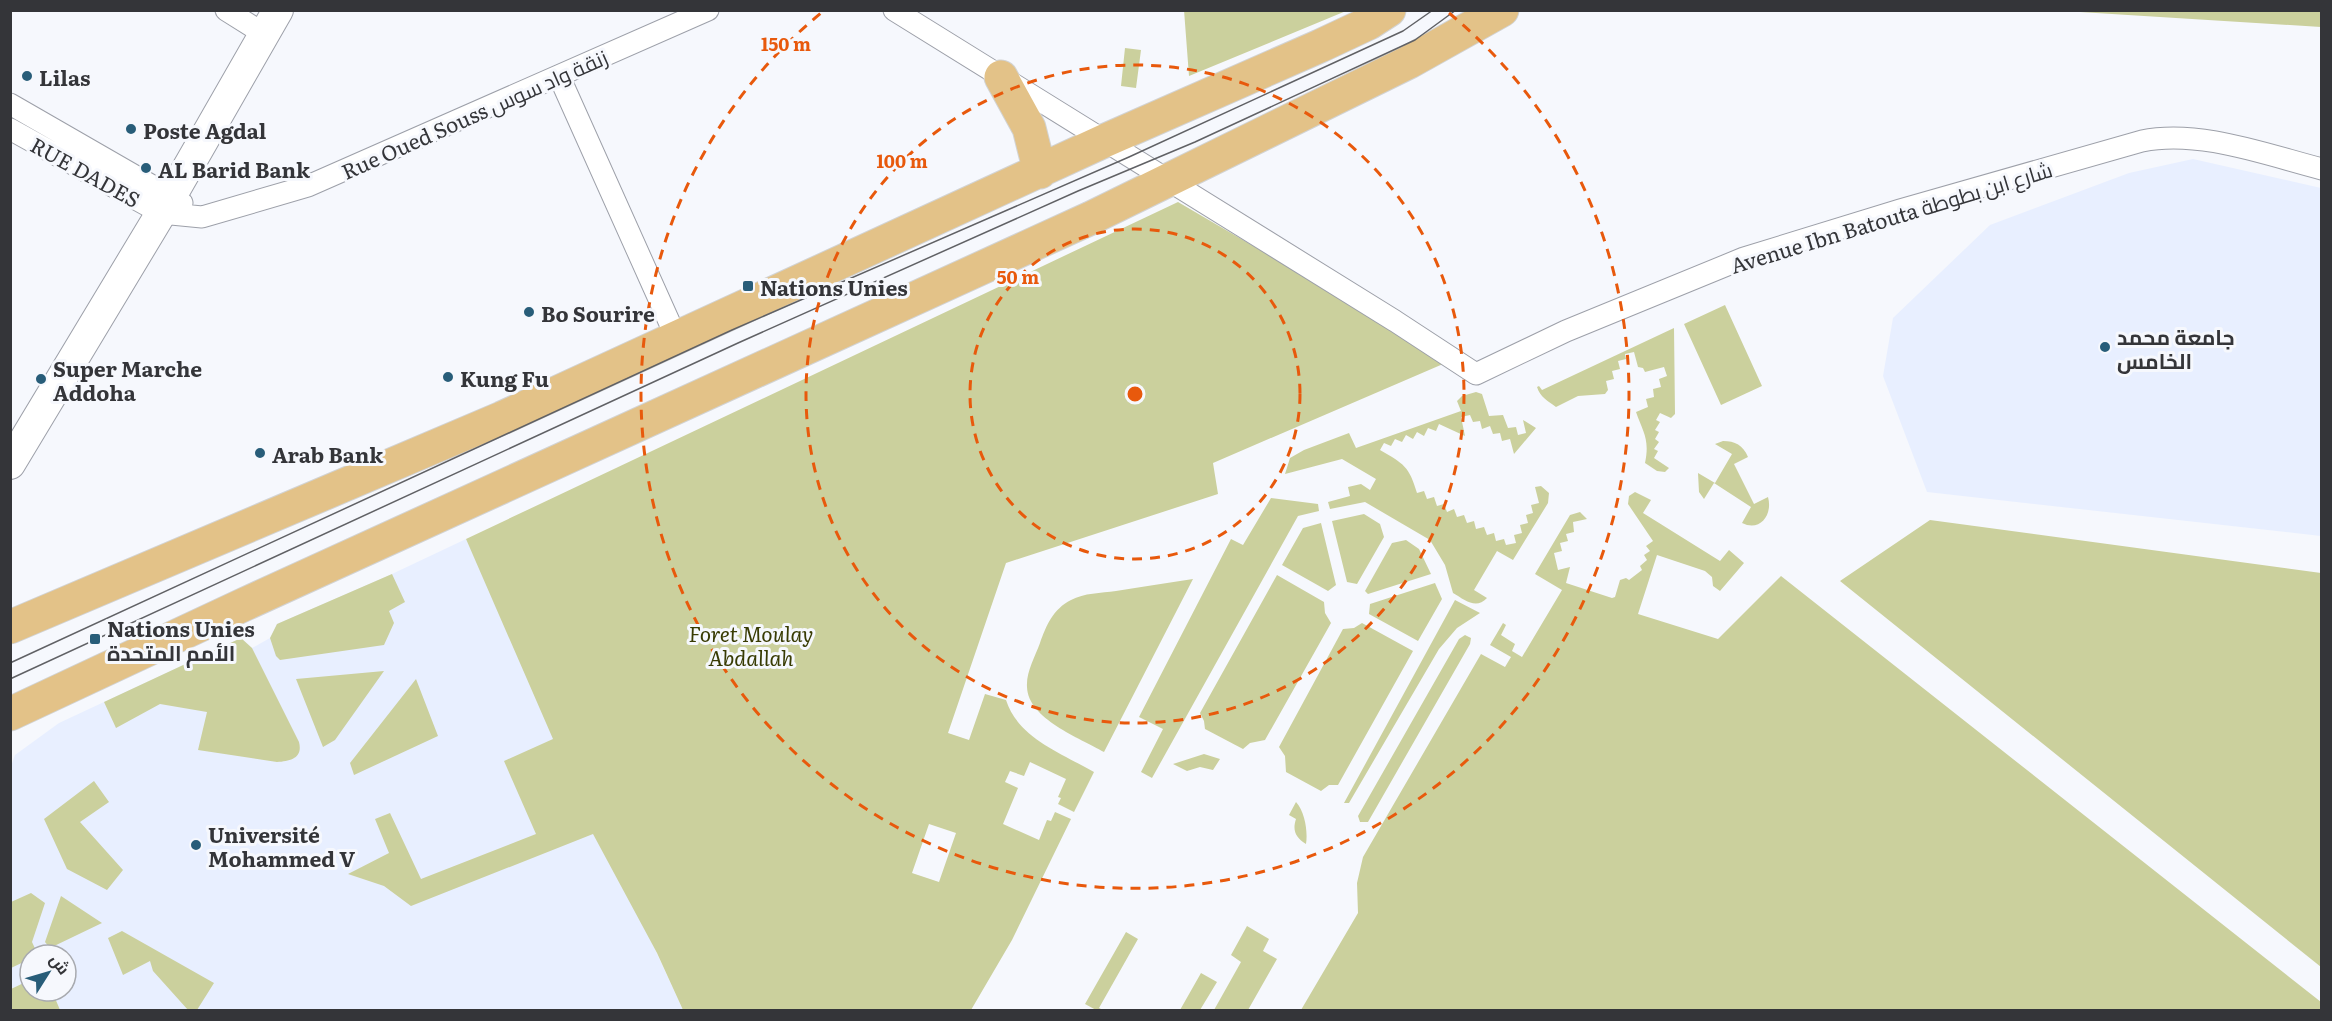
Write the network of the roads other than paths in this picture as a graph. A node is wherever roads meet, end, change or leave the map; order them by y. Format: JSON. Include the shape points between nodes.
{"nodes":[{"id":1,"x":226,"y":10,"type":"edge"},
{"id":2,"x":708,"y":10,"type":"edge"},
{"id":3,"x":894,"y":10,"type":"edge"},
{"id":4,"x":1389,"y":10,"type":"edge"},
{"id":5,"x":1502,"y":10,"type":"edge"},
{"id":6,"x":271,"y":22,"type":"edge"},
{"id":7,"x":559,"y":76,"type":"junction"},
{"id":8,"x":1001,"y":77,"type":"junction"},
{"id":9,"x":10,"y":104,"type":"edge"},
{"id":10,"x":10,"y":129,"type":"edge"},
{"id":11,"x":1104,"y":141,"type":"junction"},
{"id":12,"x":2322,"y":169,"type":"edge"},
{"id":13,"x":1040,"y":172,"type":"junction"},
{"id":14,"x":1167,"y":180,"type":"junction"},
{"id":15,"x":166,"y":204,"type":"junction"},
{"id":16,"x":676,"y":337,"type":"junction"},
{"id":17,"x":10,"y":464,"type":"edge"},
{"id":18,"x":10,"y":627,"type":"edge"},
{"id":19,"x":10,"y":714,"type":"edge"}],
"edges":[{"from":1,"to":6,"type":"street"},
{"from":2,"to":7,"type":"street","name":"Rue Oued Souss زنقة واد سوس"},
{"from":3,"to":8,"type":"street"},
{"from":4,"to":11,"type":"main road","via":[[1328,42]]},
{"from":5,"to":14,"type":"main road","via":[[1409,62]]},
{"from":6,"to":15,"type":"street"},
{"from":7,"to":15,"type":"street","name":"Rue Oued Souss زنقة واد سوس","via":[[308,186],[202,218]]},
{"from":7,"to":16,"type":"street"},
{"from":8,"to":11,"type":"street"},
{"from":8,"to":13,"type":"main road","via":[[1029,128]]},
{"from":9,"to":15,"type":"street","name":"RUE DADES"},
{"from":10,"to":15,"type":"street","name":"RUE DADES"},
{"from":11,"to":13,"type":"main road"},
{"from":11,"to":14,"type":"street"},
{"from":12,"to":14,"type":"street","name":"Avenue Ibn Batouta شارع ابن بطوطة","via":[[2206,141],[2172,136],[2142,141],[1744,258],[1476,374]]},
{"from":13,"to":16,"type":"main road"},
{"from":14,"to":19,"type":"main road"},
{"from":15,"to":17,"type":"street"},
{"from":16,"to":18,"type":"main road","via":[[502,418]]}]}
